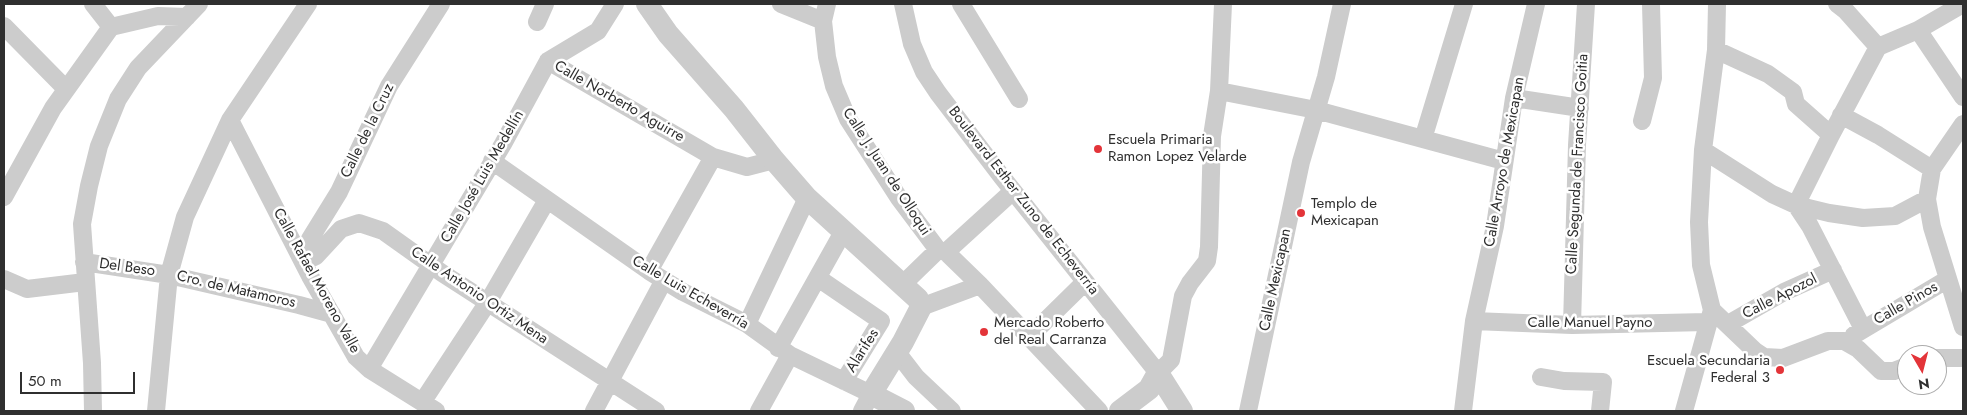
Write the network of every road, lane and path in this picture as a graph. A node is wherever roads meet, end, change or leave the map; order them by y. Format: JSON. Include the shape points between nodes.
{"nodes":[{"id":1,"x":93,"y":4,"type":"edge"},
{"id":2,"x":199,"y":4,"type":"edge"},
{"id":3,"x":308,"y":4,"type":"edge"},
{"id":4,"x":441,"y":4,"type":"edge"},
{"id":5,"x":545,"y":4,"type":"edge"},
{"id":6,"x":615,"y":4,"type":"edge"},
{"id":7,"x":647,"y":4,"type":"edge"},
{"id":8,"x":781,"y":4,"type":"edge"},
{"id":9,"x":903,"y":4,"type":"edge"},
{"id":10,"x":961,"y":4,"type":"edge"},
{"id":11,"x":1223,"y":4,"type":"edge"},
{"id":12,"x":1342,"y":4,"type":"edge"},
{"id":13,"x":1464,"y":4,"type":"edge"},
{"id":14,"x":1536,"y":4,"type":"edge"},
{"id":15,"x":1586,"y":4,"type":"edge"},
{"id":16,"x":1651,"y":4,"type":"edge"},
{"id":17,"x":1717,"y":4,"type":"edge"},
{"id":18,"x":1837,"y":4,"type":"edge"},
{"id":19,"x":1954,"y":6,"type":"edge"},
{"id":20,"x":825,"y":12,"type":"edge"},
{"id":21,"x":187,"y":17,"type":"junction"},
{"id":22,"x":537,"y":22,"type":"dead end"},
{"id":23,"x":4,"y":26,"type":"edge"},
{"id":24,"x":111,"y":27,"type":"junction"},
{"id":25,"x":1918,"y":30,"type":"junction"},
{"id":26,"x":1878,"y":47,"type":"junction"},
{"id":27,"x":1716,"y":50,"type":"junction"},
{"id":28,"x":548,"y":61,"type":"junction"},
{"id":29,"x":66,"y":89,"type":"junction"},
{"id":30,"x":1219,"y":91,"type":"junction"},
{"id":31,"x":1963,"y":97,"type":"edge"},
{"id":32,"x":1514,"y":98,"type":"junction"},
{"id":33,"x":1019,"y":99,"type":"dead end"},
{"id":34,"x":1580,"y":108,"type":"junction"},
{"id":35,"x":1316,"y":110,"type":"junction"},
{"id":36,"x":1841,"y":115,"type":"junction"},
{"id":37,"x":230,"y":120,"type":"junction"},
{"id":38,"x":1642,"y":121,"type":"dead end"},
{"id":39,"x":1963,"y":124,"type":"edge"},
{"id":40,"x":1831,"y":135,"type":"junction"},
{"id":41,"x":1423,"y":139,"type":"junction"},
{"id":42,"x":1703,"y":150,"type":"junction"},
{"id":43,"x":713,"y":157,"type":"junction"},
{"id":44,"x":774,"y":160,"type":"junction"},
{"id":45,"x":492,"y":161,"type":"junction"},
{"id":46,"x":1504,"y":161,"type":"junction"},
{"id":47,"x":1932,"y":169,"type":"junction"},
{"id":48,"x":8,"y":176,"type":"edge"},
{"id":49,"x":1013,"y":191,"type":"junction"},
{"id":50,"x":4,"y":197,"type":"edge"},
{"id":51,"x":807,"y":198,"type":"junction"},
{"id":52,"x":1927,"y":199,"type":"junction"},
{"id":53,"x":546,"y":200,"type":"junction"},
{"id":54,"x":1796,"y":205,"type":"junction"},
{"id":55,"x":843,"y":232,"type":"junction"},
{"id":56,"x":942,"y":251,"type":"junction"},
{"id":57,"x":84,"y":262,"type":"junction"},
{"id":58,"x":303,"y":262,"type":"junction"},
{"id":59,"x":431,"y":264,"type":"junction"},
{"id":60,"x":1833,"y":270,"type":"junction"},
{"id":61,"x":169,"y":275,"type":"junction"},
{"id":62,"x":657,"y":275,"type":"junction"},
{"id":63,"x":818,"y":278,"type":"junction"},
{"id":64,"x":4,"y":279,"type":"edge"},
{"id":65,"x":1948,"y":279,"type":"junction"},
{"id":66,"x":85,"y":282,"type":"junction"},
{"id":67,"x":1085,"y":282,"type":"junction"},
{"id":68,"x":903,"y":284,"type":"junction"},
{"id":69,"x":980,"y":285,"type":"junction"},
{"id":70,"x":488,"y":302,"type":"junction"},
{"id":71,"x":921,"y":307,"type":"junction"},
{"id":72,"x":332,"y":314,"type":"junction"},
{"id":73,"x":1710,"y":316,"type":"junction"},
{"id":74,"x":1474,"y":321,"type":"junction"},
{"id":75,"x":747,"y":324,"type":"junction"},
{"id":76,"x":1728,"y":324,"type":"junction"},
{"id":77,"x":1572,"y":325,"type":"junction"},
{"id":78,"x":1963,"y":327,"type":"edge"},
{"id":79,"x":1863,"y":328,"type":"junction"},
{"id":80,"x":1028,"y":338,"type":"junction"},
{"id":81,"x":1844,"y":342,"type":"junction"},
{"id":82,"x":784,"y":351,"type":"junction"},
{"id":83,"x":896,"y":352,"type":"junction"},
{"id":84,"x":1962,"y":355,"type":"edge"},
{"id":85,"x":1947,"y":357,"type":"edge"},
{"id":86,"x":369,"y":369,"type":"junction"},
{"id":87,"x":1897,"y":370,"type":"edge"},
{"id":88,"x":1158,"y":373,"type":"junction"},
{"id":89,"x":1541,"y":377,"type":"dead end"},
{"id":90,"x":844,"y":381,"type":"junction"},
{"id":91,"x":610,"y":382,"type":"junction"},
{"id":92,"x":867,"y":403,"type":"edge"},
{"id":93,"x":429,"y":406,"type":"edge"},
{"id":94,"x":93,"y":408,"type":"edge"},
{"id":95,"x":156,"y":411,"type":"edge"},
{"id":96,"x":594,"y":411,"type":"edge"},
{"id":97,"x":656,"y":411,"type":"edge"},
{"id":98,"x":759,"y":411,"type":"edge"},
{"id":99,"x":904,"y":411,"type":"edge"},
{"id":100,"x":952,"y":411,"type":"edge"},
{"id":101,"x":1099,"y":411,"type":"edge"},
{"id":102,"x":1120,"y":411,"type":"edge"},
{"id":103,"x":1182,"y":411,"type":"edge"},
{"id":104,"x":1248,"y":411,"type":"edge"},
{"id":105,"x":1463,"y":411,"type":"edge"},
{"id":106,"x":1600,"y":411,"type":"edge"},
{"id":107,"x":1684,"y":411,"type":"edge"}],
"edges":[{"from":1,"to":24,"type":"street"},
{"from":2,"to":21,"type":"street"},
{"from":3,"to":37,"type":"street"},
{"from":4,"to":58,"type":"street","name":"Calle de la Cruz","via":[[389,86],[339,192],[310,239]]},
{"from":5,"to":22,"type":"street"},
{"from":6,"to":28,"type":"street","name":"Calle Norberto Aguirre","via":[[598,31]]},
{"from":7,"to":44,"type":"street","via":[[668,34]]},
{"from":8,"to":20,"type":"street","name":"Calle J. Juan de Olloqui"},
{"from":9,"to":49,"type":"street","name":"Boulevard Esther Zuno de Echeverría","via":[[912,44],[924,72]]},
{"from":10,"to":33,"type":"street"},
{"from":11,"to":30,"type":"street"},
{"from":12,"to":35,"type":"street","name":"Calle Mexicapan"},
{"from":13,"to":41,"type":"street"},
{"from":14,"to":32,"type":"street","name":"Calle Arroyo de Mexicapan"},
{"from":15,"to":34,"type":"street","name":"Calle Segunda de Francisco Goitia"},
{"from":16,"to":38,"type":"street","via":[[1653,78]]},
{"from":17,"to":27,"type":"street"},
{"from":18,"to":26,"type":"street"},
{"from":19,"to":25,"type":"street"},
{"from":20,"to":56,"type":"street","name":"Calle J. Juan de Olloqui","via":[[824,41],[832,79],[848,120],[899,198]]},
{"from":21,"to":24,"type":"street","via":[[158,16]]},
{"from":21,"to":57,"type":"street","via":[[138,68],[118,99],[99,146],[89,186],[82,224]]},
{"from":23,"to":29,"type":"street"},
{"from":24,"to":29,"type":"street"},
{"from":25,"to":26,"type":"street"},
{"from":25,"to":31,"type":"street"},
{"from":26,"to":36,"type":"street"},
{"from":27,"to":40,"type":"street","via":[[1768,74],[1793,92],[1796,104]]},
{"from":27,"to":42,"type":"street"},
{"from":28,"to":43,"type":"street","name":"Calle Norberto Aguirre"},
{"from":28,"to":45,"type":"street","name":"Calle José Luis Medellín"},
{"from":29,"to":48,"type":"street"},
{"from":30,"to":35,"type":"street"},
{"from":30,"to":88,"type":"street","via":[[1212,136],[1207,261],[1183,296],[1171,360]]},
{"from":32,"to":34,"type":"street"},
{"from":32,"to":46,"type":"street","name":"Calle Arroyo de Mexicapan"},
{"from":34,"to":77,"type":"street","name":"Calle Segunda de Francisco Goitia"},
{"from":35,"to":41,"type":"street"},
{"from":35,"to":104,"type":"street","name":"Calle Mexicapan","via":[[1301,162]]},
{"from":36,"to":40,"type":"street"},
{"from":36,"to":47,"type":"street"},
{"from":37,"to":58,"type":"street","name":"Calle Rafael Moreno Valle"},
{"from":37,"to":61,"type":"street","via":[[185,217]]},
{"from":39,"to":47,"type":"street"},
{"from":40,"to":54,"type":"street"},
{"from":41,"to":46,"type":"street"},
{"from":42,"to":54,"type":"street","via":[[1772,194]]},
{"from":42,"to":73,"type":"street","via":[[1699,222],[1701,264]]},
{"from":43,"to":44,"type":"street","name":"Calle Norberto Aguirre","via":[[747,166]]},
{"from":43,"to":62,"type":"street"},
{"from":44,"to":51,"type":"street"},
{"from":45,"to":53,"type":"street","name":"Calle Luis Echeverría"},
{"from":45,"to":59,"type":"street","name":"Calle José Luis Medellín"},
{"from":46,"to":74,"type":"street","name":"Calle Arroyo de Mexicapan","via":[[1495,226]]},
{"from":47,"to":52,"type":"street"},
{"from":48,"to":50,"type":"street"},
{"from":49,"to":56,"type":"street"},
{"from":49,"to":67,"type":"street","name":"Boulevard Esther Zuno de Echeverría"},
{"from":51,"to":55,"type":"street"},
{"from":51,"to":75,"type":"street"},
{"from":52,"to":54,"type":"street","via":[[1896,216],[1863,218]]},
{"from":52,"to":65,"type":"street"},
{"from":53,"to":62,"type":"street","name":"Calle Luis Echeverría"},
{"from":53,"to":70,"type":"street"},
{"from":54,"to":60,"type":"street"},
{"from":55,"to":63,"type":"street"},
{"from":55,"to":68,"type":"street"},
{"from":56,"to":68,"type":"street"},
{"from":56,"to":69,"type":"street","name":"Calle J. Juan de Olloqui"},
{"from":57,"to":61,"type":"street","name":"Del Beso"},
{"from":57,"to":66,"type":"street"},
{"from":58,"to":59,"type":"street","name":"Calle Antonio Ortiz Mena","via":[[316,256],[341,230],[359,223],[382,231]]},
{"from":58,"to":72,"type":"street","name":"Calle Rafael Moreno Valle"},
{"from":59,"to":70,"type":"street","name":"Calle Antonio Ortiz Mena"},
{"from":59,"to":86,"type":"street","name":"Calle José Luis Medellín"},
{"from":60,"to":76,"type":"street","name":"Calle Apozol","via":[[1784,292]]},
{"from":60,"to":79,"type":"street"},
{"from":61,"to":72,"type":"street","name":"Cro. de Matamoros"},
{"from":61,"to":95,"type":"street"},
{"from":62,"to":75,"type":"street","name":"Calle Luis Echeverría"},
{"from":62,"to":91,"type":"street"},
{"from":63,"to":82,"type":"street"},
{"from":63,"to":90,"type":"street","name":"Alarifes","via":[[881,321]]},
{"from":64,"to":66,"type":"street","via":[[27,289]]},
{"from":65,"to":78,"type":"street"},
{"from":65,"to":79,"type":"street","name":"Calle Pinos"},
{"from":66,"to":94,"type":"street"},
{"from":67,"to":80,"type":"street"},
{"from":67,"to":88,"type":"street","name":"Boulevard Esther Zuno de Echeverría"},
{"from":68,"to":71,"type":"street","via":[[918,298]]},
{"from":69,"to":71,"type":"street"},
{"from":69,"to":80,"type":"street","name":"Calle J. Juan de Olloqui"},
{"from":70,"to":91,"type":"street","name":"Calle Antonio Ortiz Mena"},
{"from":70,"to":93,"type":"street"},
{"from":71,"to":83,"type":"street"},
{"from":72,"to":86,"type":"street","name":"Calle Rafael Moreno Valle","via":[[356,357]]},
{"from":73,"to":76,"type":"street"},
{"from":73,"to":77,"type":"street","name":"Calle Manuel Payno"},
{"from":73,"to":107,"type":"street"},
{"from":74,"to":77,"type":"street","name":"Calle Manuel Payno"},
{"from":74,"to":105,"type":"street","name":"Calle Arroyo de Mexicapan"},
{"from":75,"to":82,"type":"street","name":"Calle Luis Echeverría"},
{"from":76,"to":81,"type":"street","via":[[1755,351],[1768,358],[1783,358],[1828,341]]},
{"from":79,"to":81,"type":"street","name":"Calle Pinos"},
{"from":80,"to":101,"type":"street","name":"Calle J. Juan de Olloqui"},
{"from":81,"to":87,"type":"street","via":[[1858,349],[1882,370]]},
{"from":82,"to":90,"type":"street","name":"Calle Luis Echeverría"},
{"from":82,"to":98,"type":"street"},
{"from":83,"to":92,"type":"street"},
{"from":83,"to":100,"type":"street","via":[[916,377]]},
{"from":84,"to":85,"type":"street"},
{"from":86,"to":93,"type":"street","name":"Calle Rafael Moreno Valle"},
{"from":88,"to":102,"type":"street","via":[[1149,389]]},
{"from":88,"to":103,"type":"street","name":"Boulevard Esther Zuno de Echeverría"},
{"from":89,"to":106,"type":"street","via":[[1603,382]]},
{"from":90,"to":92,"type":"street","name":"Calle Luis Echeverría"},
{"from":91,"to":96,"type":"street"},
{"from":91,"to":97,"type":"street","name":"Calle Antonio Ortiz Mena"},
{"from":92,"to":99,"type":"street"}]}
